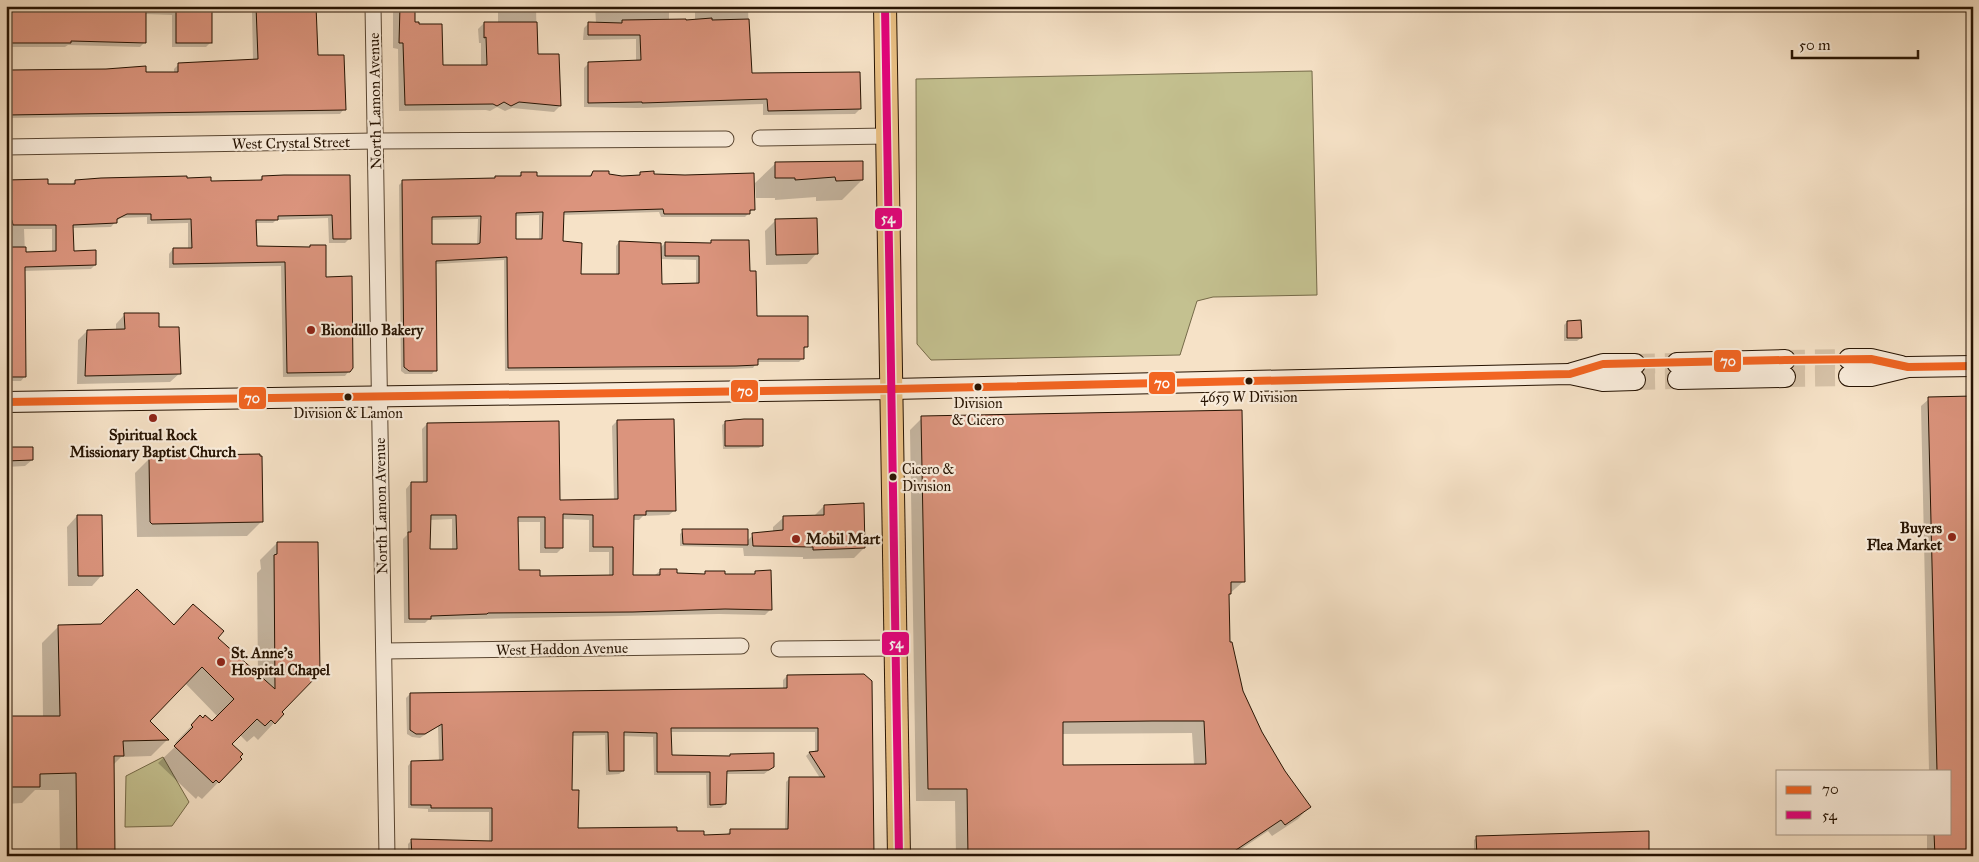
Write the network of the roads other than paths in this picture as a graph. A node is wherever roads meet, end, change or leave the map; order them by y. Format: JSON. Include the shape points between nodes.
{"nodes":[{"id":1,"x":373,"y":6,"type":"edge"},
{"id":2,"x":885,"y":6,"type":"edge"},
{"id":3,"x":888,"y":136,"type":"junction"},
{"id":4,"x":760,"y":138,"type":"dead end"},
{"id":5,"x":726,"y":139,"type":"dead end"},
{"id":6,"x":376,"y":142,"type":"junction"},
{"id":7,"x":6,"y":147,"type":"edge"},
{"id":8,"x":1973,"y":366,"type":"edge"},
{"id":9,"x":1849,"y":368,"type":"tunnel mouth"},
{"id":10,"x":1785,"y":369,"type":"tunnel mouth"},
{"id":11,"x":1678,"y":371,"type":"tunnel mouth"},
{"id":12,"x":1635,"y":372,"type":"tunnel mouth"},
{"id":13,"x":892,"y":389,"type":"junction"},
{"id":14,"x":380,"y":396,"type":"junction"},
{"id":15,"x":6,"y":402,"type":"edge"},
{"id":16,"x":741,"y":646,"type":"dead end"},
{"id":17,"x":896,"y":648,"type":"junction"},
{"id":18,"x":779,"y":649,"type":"dead end"},
{"id":19,"x":384,"y":652,"type":"junction"},
{"id":20,"x":387,"y":856,"type":"edge"},
{"id":21,"x":899,"y":856,"type":"edge"}],
"edges":[{"from":1,"to":6,"type":"street","name":"North Lamon Avenue"},
{"from":2,"to":3,"type":"main road"},
{"from":3,"to":4,"type":"street"},
{"from":3,"to":13,"type":"main road"},
{"from":5,"to":6,"type":"street","name":"West Crystal Street"},
{"from":6,"to":7,"type":"street","name":"West Crystal Street"},
{"from":6,"to":14,"type":"street","name":"North Lamon Avenue"},
{"from":8,"to":9,"type":"main road","via":[[1908,367],[1871,376]]},
{"from":10,"to":11,"type":"main road"},
{"from":12,"to":13,"type":"main road","via":[[1603,381],[1570,374]]},
{"from":13,"to":14,"type":"main road"},
{"from":13,"to":17,"type":"main road"},
{"from":14,"to":15,"type":"main road"},
{"from":14,"to":19,"type":"street","name":"North Lamon Avenue"},
{"from":16,"to":19,"type":"street","name":"West Haddon Avenue"},
{"from":17,"to":18,"type":"street"},
{"from":17,"to":21,"type":"main road"},
{"from":19,"to":20,"type":"street","name":"North Lamon Avenue"}]}
